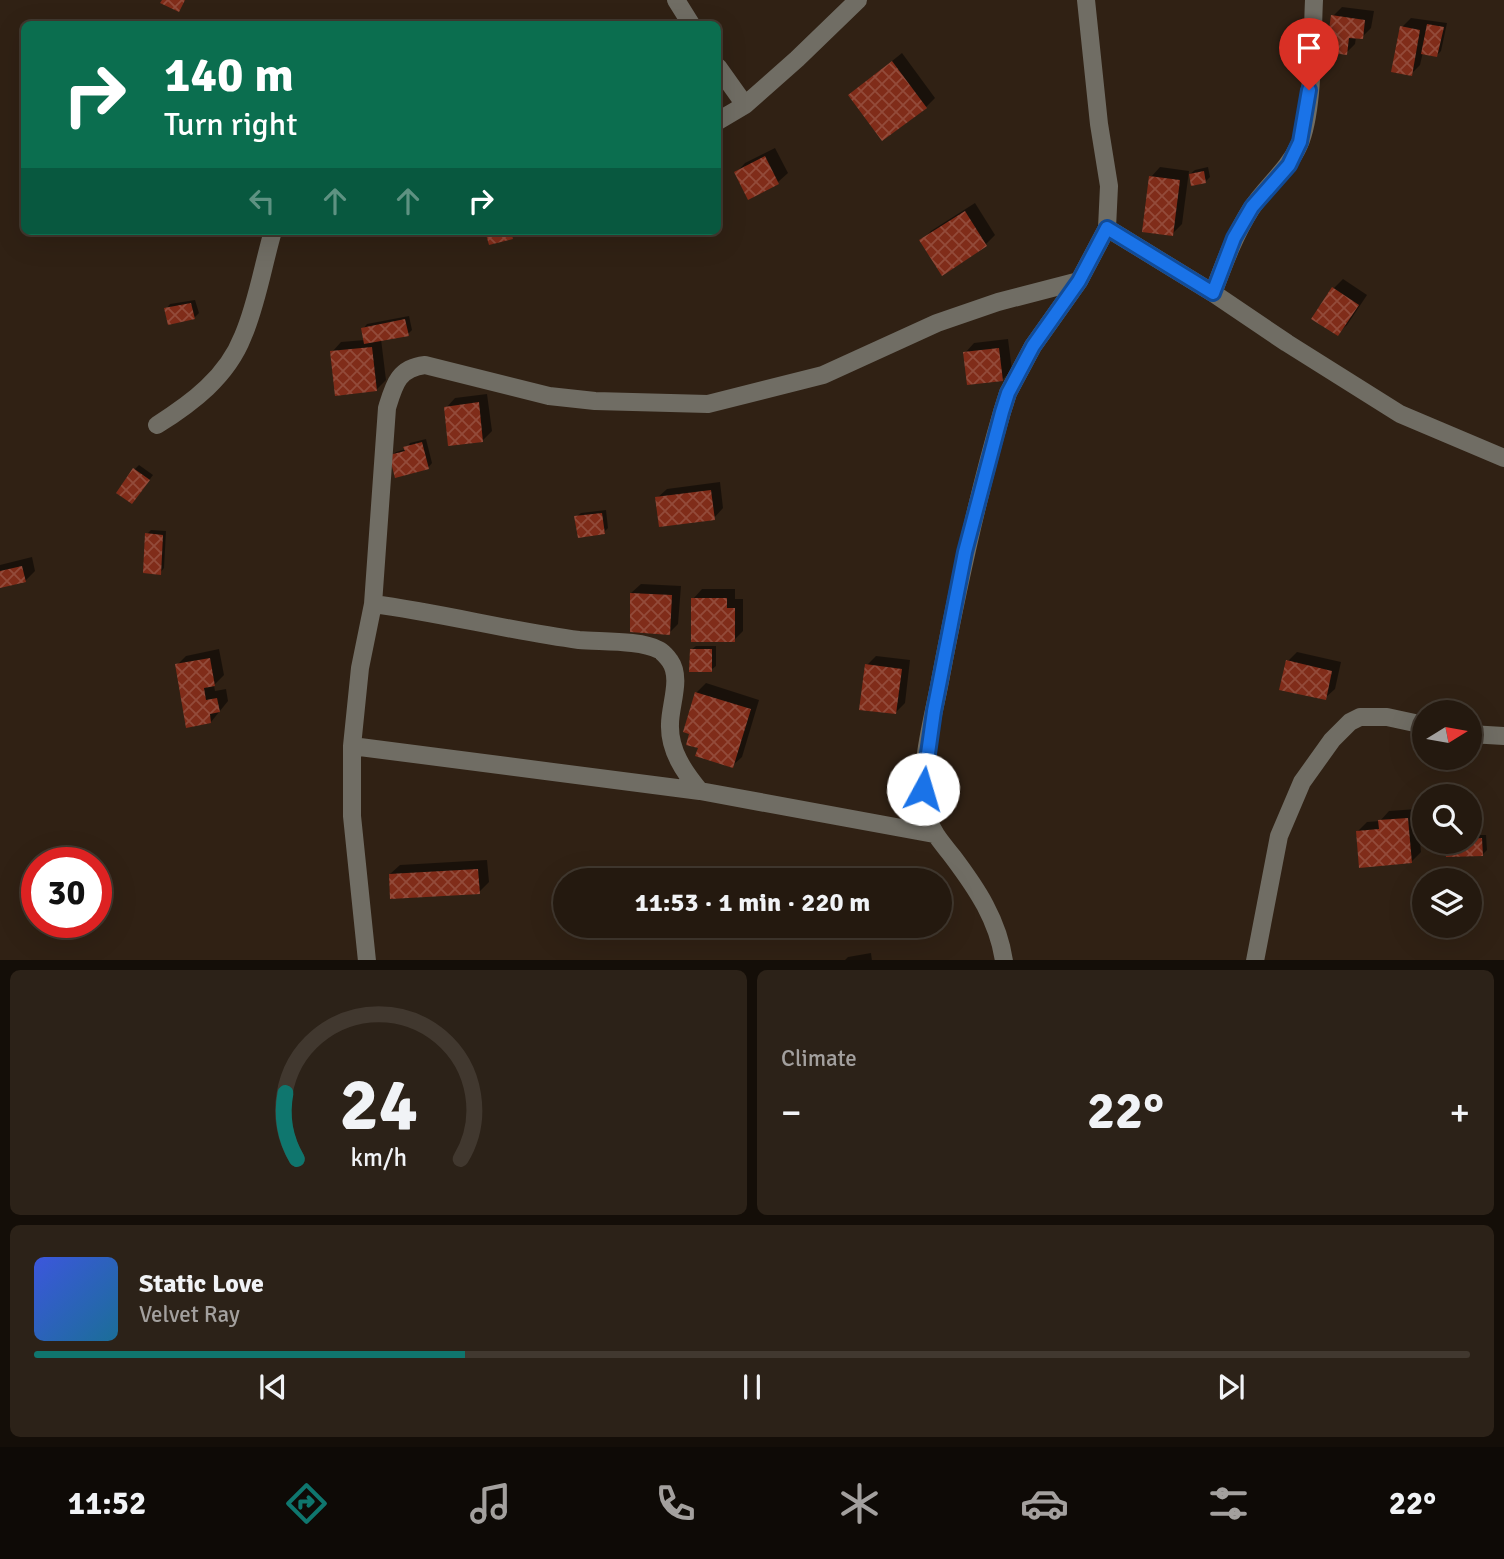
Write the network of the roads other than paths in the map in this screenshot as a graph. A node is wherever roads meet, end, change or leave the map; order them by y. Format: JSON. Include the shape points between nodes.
{"nodes":[{"id":1,"x":676,"y":0,"type":"edge"},
{"id":2,"x":858,"y":0,"type":"edge"},
{"id":3,"x":1086,"y":0,"type":"edge"},
{"id":4,"x":1314,"y":0,"type":"edge"},
{"id":5,"x":689,"y":21,"type":"edge"},
{"id":6,"x":721,"y":71,"type":"edge"},
{"id":7,"x":745,"y":105,"type":"junction"},
{"id":8,"x":721,"y":119,"type":"edge"},
{"id":9,"x":1107,"y":228,"type":"junction"},
{"id":10,"x":272,"y":235,"type":"edge"},
{"id":11,"x":1079,"y":281,"type":"junction"},
{"id":12,"x":1213,"y":293,"type":"junction"},
{"id":13,"x":157,"y":425,"type":"dead end"},
{"id":14,"x":1504,"y":458,"type":"edge"},
{"id":15,"x":373,"y":604,"type":"junction"},
{"id":16,"x":1412,"y":722,"type":"edge"},
{"id":17,"x":1482,"y":735,"type":"edge"},
{"id":18,"x":1504,"y":736,"type":"edge"},
{"id":19,"x":352,"y":746,"type":"junction"},
{"id":20,"x":699,"y":791,"type":"junction"},
{"id":21,"x":934,"y":834,"type":"junction"},
{"id":22,"x":367,"y":960,"type":"edge"},
{"id":23,"x":1004,"y":960,"type":"edge"},
{"id":24,"x":1255,"y":960,"type":"edge"}],
"edges":[{"from":1,"to":5,"type":"street"},
{"from":2,"to":7,"type":"street"},
{"from":3,"to":9,"type":"street","via":[[1109,186]]},
{"from":4,"to":12,"type":"street","via":[[1307,109],[1300,142],[1289,165],[1252,207],[1234,238]]},
{"from":6,"to":7,"type":"street"},
{"from":7,"to":8,"type":"street"},
{"from":9,"to":11,"type":"street"},
{"from":9,"to":12,"type":"street"},
{"from":10,"to":13,"type":"street","via":[[247,327],[229,363],[203,392]]},
{"from":11,"to":15,"type":"street","via":[[937,323],[823,375],[708,404],[550,396],[440,367],[412,366],[394,383],[387,408]]},
{"from":11,"to":21,"type":"street","via":[[1033,346],[1008,393],[994,438],[965,552],[927,752],[923,789]]},
{"from":12,"to":14,"type":"street","via":[[1400,414]]},
{"from":15,"to":19,"type":"street"},
{"from":15,"to":20,"type":"street","via":[[658,649],[671,661],[675,675],[669,726],[675,752]]},
{"from":16,"to":24,"type":"street","via":[[1387,717],[1360,717],[1350,722],[1302,782],[1279,836]]},
{"from":17,"to":18,"type":"street"},
{"from":19,"to":20,"type":"street"},
{"from":19,"to":22,"type":"street","via":[[352,816]]},
{"from":20,"to":21,"type":"street"},
{"from":21,"to":23,"type":"street","via":[[979,893],[994,922]]}]}
